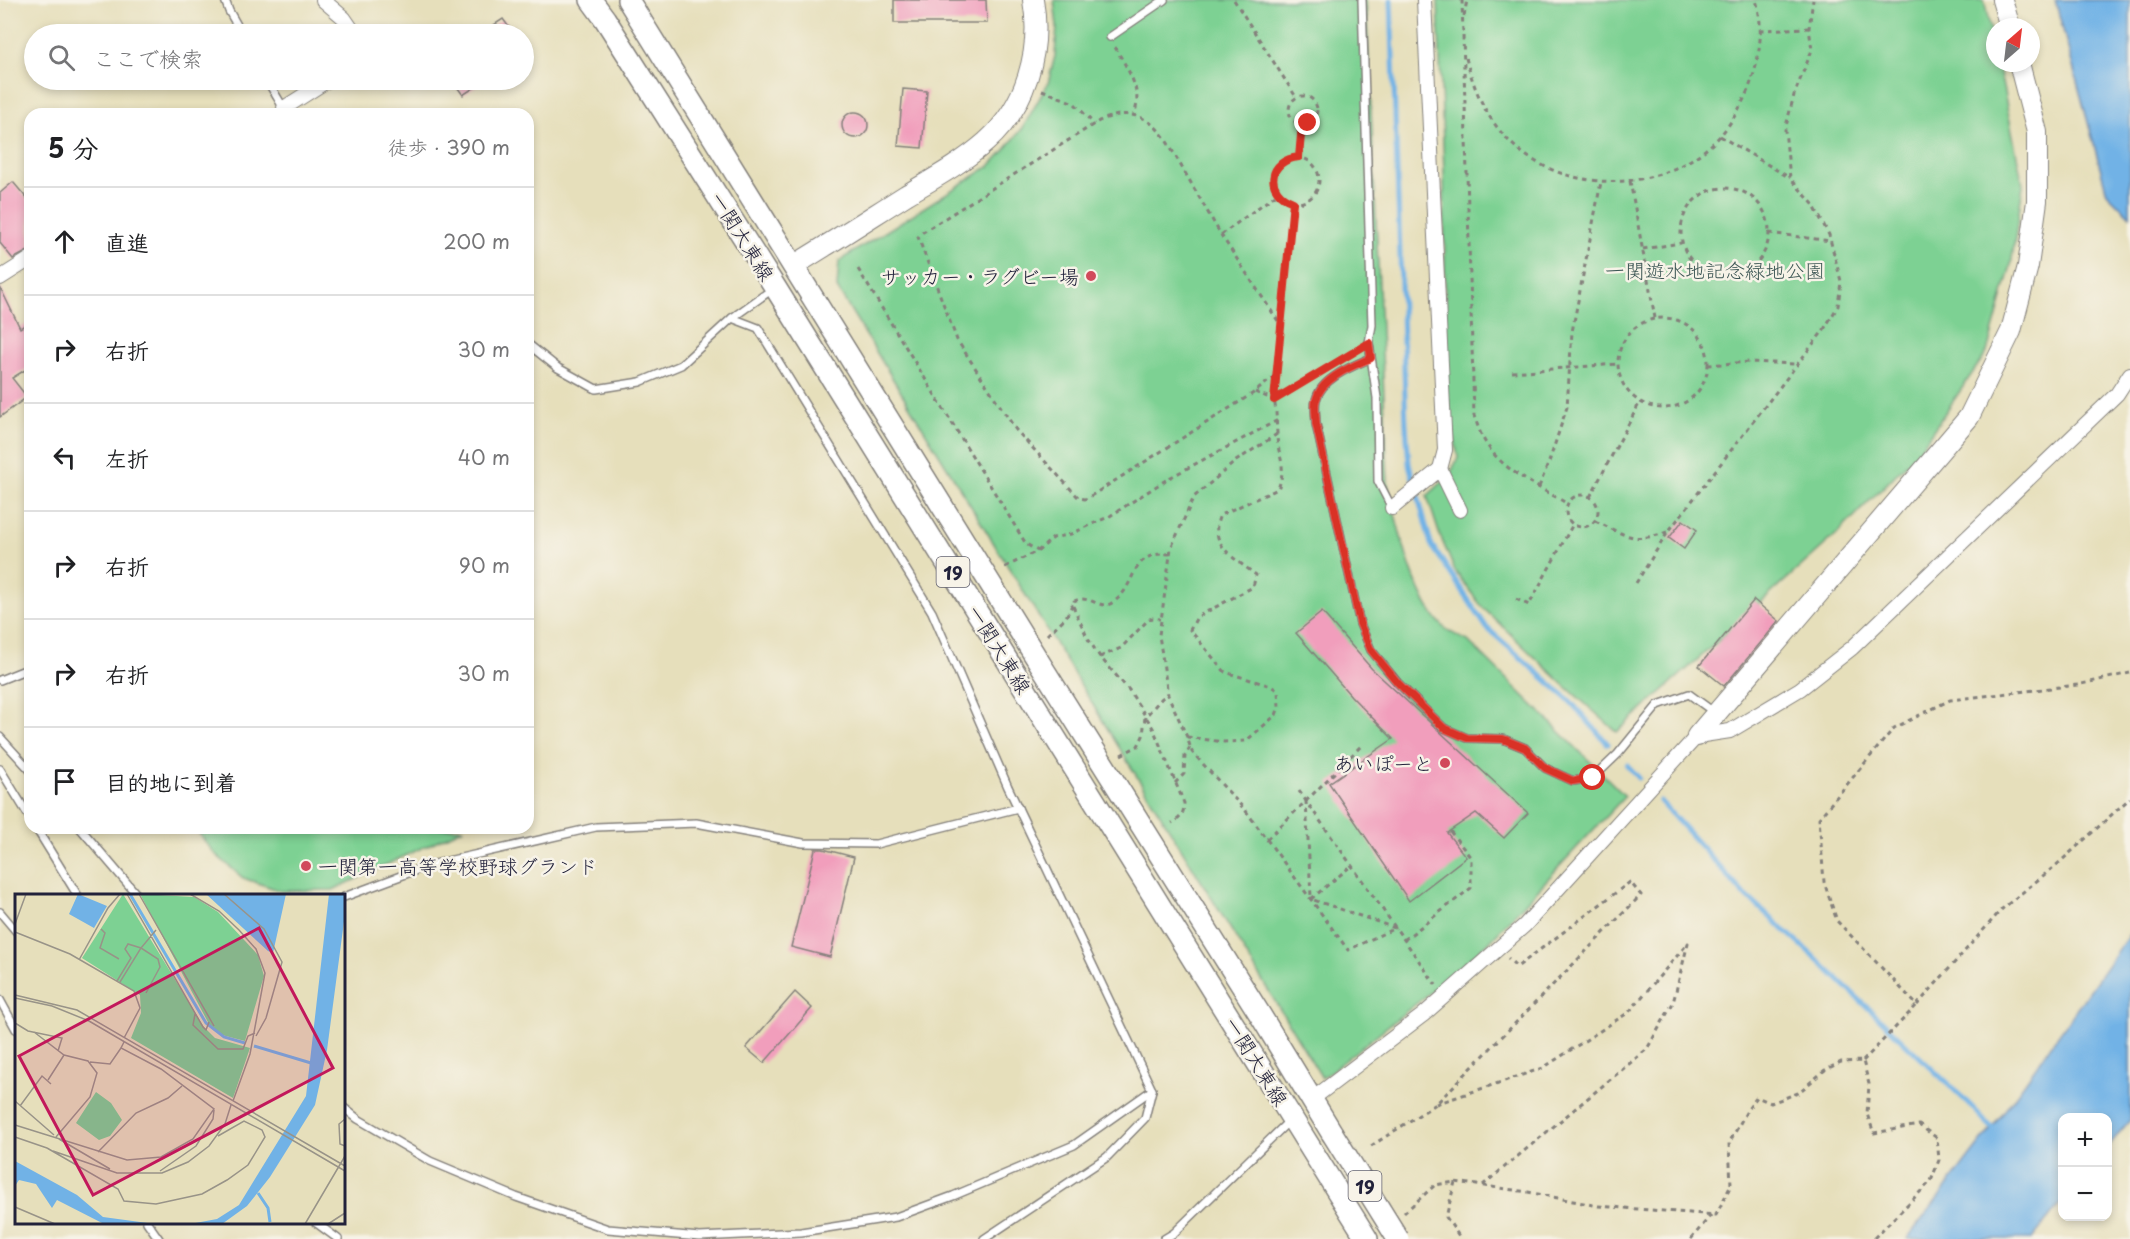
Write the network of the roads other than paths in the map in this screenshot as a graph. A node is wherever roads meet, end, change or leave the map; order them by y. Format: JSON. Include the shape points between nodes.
{"nodes":[{"id":1,"x":225,"y":0,"type":"edge"},
{"id":2,"x":323,"y":0,"type":"edge"},
{"id":3,"x":591,"y":0,"type":"edge"},
{"id":4,"x":628,"y":0,"type":"edge"},
{"id":5,"x":1033,"y":0,"type":"edge"},
{"id":6,"x":1164,"y":0,"type":"edge"},
{"id":7,"x":1362,"y":0,"type":"edge"},
{"id":8,"x":1424,"y":0,"type":"edge"},
{"id":9,"x":2002,"y":0,"type":"edge"},
{"id":10,"x":2007,"y":18,"type":"edge"},
{"id":11,"x":236,"y":24,"type":"edge"},
{"id":12,"x":348,"y":24,"type":"edge"},
{"id":13,"x":1110,"y":37,"type":"road end"},
{"id":14,"x":2021,"y":72,"type":"edge"},
{"id":15,"x":273,"y":90,"type":"edge"},
{"id":16,"x":314,"y":90,"type":"edge"},
{"id":17,"x":283,"y":108,"type":"edge"},
{"id":18,"x":289,"y":108,"type":"edge"},
{"id":19,"x":24,"y":263,"type":"edge"},
{"id":20,"x":793,"y":266,"type":"junction"},
{"id":21,"x":0,"y":278,"type":"edge"},
{"id":22,"x":775,"y":287,"type":"junction"},
{"id":23,"x":732,"y":318,"type":"junction"},
{"id":24,"x":534,"y":349,"type":"edge"},
{"id":25,"x":1371,"y":358,"type":"junction"},
{"id":26,"x":2130,"y":374,"type":"edge"},
{"id":27,"x":1440,"y":469,"type":"junction"},
{"id":28,"x":1392,"y":508,"type":"joint"},
{"id":29,"x":1460,"y":510,"type":"dead end"},
{"id":30,"x":24,"y":670,"type":"edge"},
{"id":31,"x":0,"y":680,"type":"edge"},
{"id":32,"x":1717,"y":714,"type":"junction"},
{"id":33,"x":1697,"y":736,"type":"junction"},
{"id":34,"x":0,"y":737,"type":"edge"},
{"id":35,"x":24,"y":763,"type":"edge"},
{"id":36,"x":0,"y":769,"type":"edge"},
{"id":37,"x":24,"y":808,"type":"edge"},
{"id":38,"x":1018,"y":808,"type":"junction"},
{"id":39,"x":40,"y":834,"type":"edge"},
{"id":40,"x":85,"y":834,"type":"edge"},
{"id":41,"x":77,"y":894,"type":"edge"},
{"id":42,"x":136,"y":894,"type":"edge"},
{"id":43,"x":345,"y":897,"type":"edge"},
{"id":44,"x":0,"y":912,"type":"edge"},
{"id":45,"x":15,"y":930,"type":"edge"},
{"id":46,"x":0,"y":1000,"type":"edge"},
{"id":47,"x":15,"y":1027,"type":"edge"},
{"id":48,"x":1152,"y":1090,"type":"junction"},
{"id":49,"x":1311,"y":1100,"type":"junction"},
{"id":50,"x":345,"y":1109,"type":"edge"},
{"id":51,"x":1292,"y":1118,"type":"junction"},
{"id":52,"x":148,"y":1224,"type":"edge"},
{"id":53,"x":318,"y":1224,"type":"edge"},
{"id":54,"x":159,"y":1239,"type":"edge"},
{"id":55,"x":338,"y":1239,"type":"edge"},
{"id":56,"x":984,"y":1239,"type":"edge"},
{"id":57,"x":1164,"y":1239,"type":"edge"},
{"id":58,"x":1366,"y":1239,"type":"edge"},
{"id":59,"x":1398,"y":1239,"type":"edge"}],
"edges":[{"from":1,"to":11,"type":"lane"},
{"from":2,"to":12,"type":"street"},
{"from":3,"to":22,"type":"main road","name":"一関大東線","number":"19"},
{"from":4,"to":20,"type":"main road","name":"一関大東線","number":"19"},
{"from":5,"to":20,"type":"street","via":[[1036,18],[1032,67],[1009,116],[987,141]]},
{"from":6,"to":13,"type":"lane"},
{"from":7,"to":25,"type":"lane"},
{"from":8,"to":27,"type":"street","via":[[1445,450]]},
{"from":9,"to":10,"type":"street"},
{"from":14,"to":32,"type":"street","via":[[2037,132],[2037,201],[2028,266],[2011,331],[1969,417]]},
{"from":15,"to":17,"type":"lane"},
{"from":16,"to":18,"type":"street"},
{"from":19,"to":21,"type":"street"},
{"from":20,"to":49,"type":"main road","name":"一関大東線","number":"19"},
{"from":22,"to":23,"type":"lane"},
{"from":22,"to":51,"type":"main road","name":"一関大東線","number":"19"},
{"from":23,"to":24,"type":"lane","via":[[681,365],[640,382],[596,389],[558,368]]},
{"from":23,"to":38,"type":"lane","via":[[758,328],[932,612]]},
{"from":25,"to":28,"type":"lane","via":[[1377,398],[1378,481]]},
{"from":25,"to":32,"type":"lane","via":[[1342,370],[1328,382],[1316,399],[1316,424],[1360,624],[1371,650],[1398,683],[1444,728],[1467,738],[1514,743],[1525,748],[1545,768],[1573,781],[1593,778],[1658,705],[1689,694]]},
{"from":26,"to":33,"type":"street","via":[[2117,394],[1852,648],[1800,689],[1730,731]]},
{"from":27,"to":28,"type":"street"},
{"from":27,"to":29,"type":"street"},
{"from":30,"to":31,"type":"lane"},
{"from":32,"to":33,"type":"street"},
{"from":33,"to":49,"type":"street","via":[[1499,948],[1423,1015]]},
{"from":34,"to":35,"type":"lane"},
{"from":36,"to":37,"type":"lane"},
{"from":38,"to":43,"type":"lane","via":[[876,844],[803,843],[696,823],[596,827],[430,865]]},
{"from":38,"to":48,"type":"lane"},
{"from":39,"to":41,"type":"lane"},
{"from":40,"to":42,"type":"lane"},
{"from":44,"to":45,"type":"lane"},
{"from":46,"to":47,"type":"lane"},
{"from":48,"to":50,"type":"lane","via":[[1074,1145],[896,1217],[801,1232],[700,1237],[608,1229],[516,1197],[430,1161]]},
{"from":48,"to":56,"type":"lane","via":[[1145,1118],[1107,1157]]},
{"from":49,"to":59,"type":"main road","name":"一関大東線","number":"19","bridge":true},
{"from":51,"to":57,"type":"lane"},
{"from":51,"to":58,"type":"main road","name":"一関大東線","number":"19"},
{"from":52,"to":54,"type":"lane"},
{"from":53,"to":55,"type":"lane"}]}
